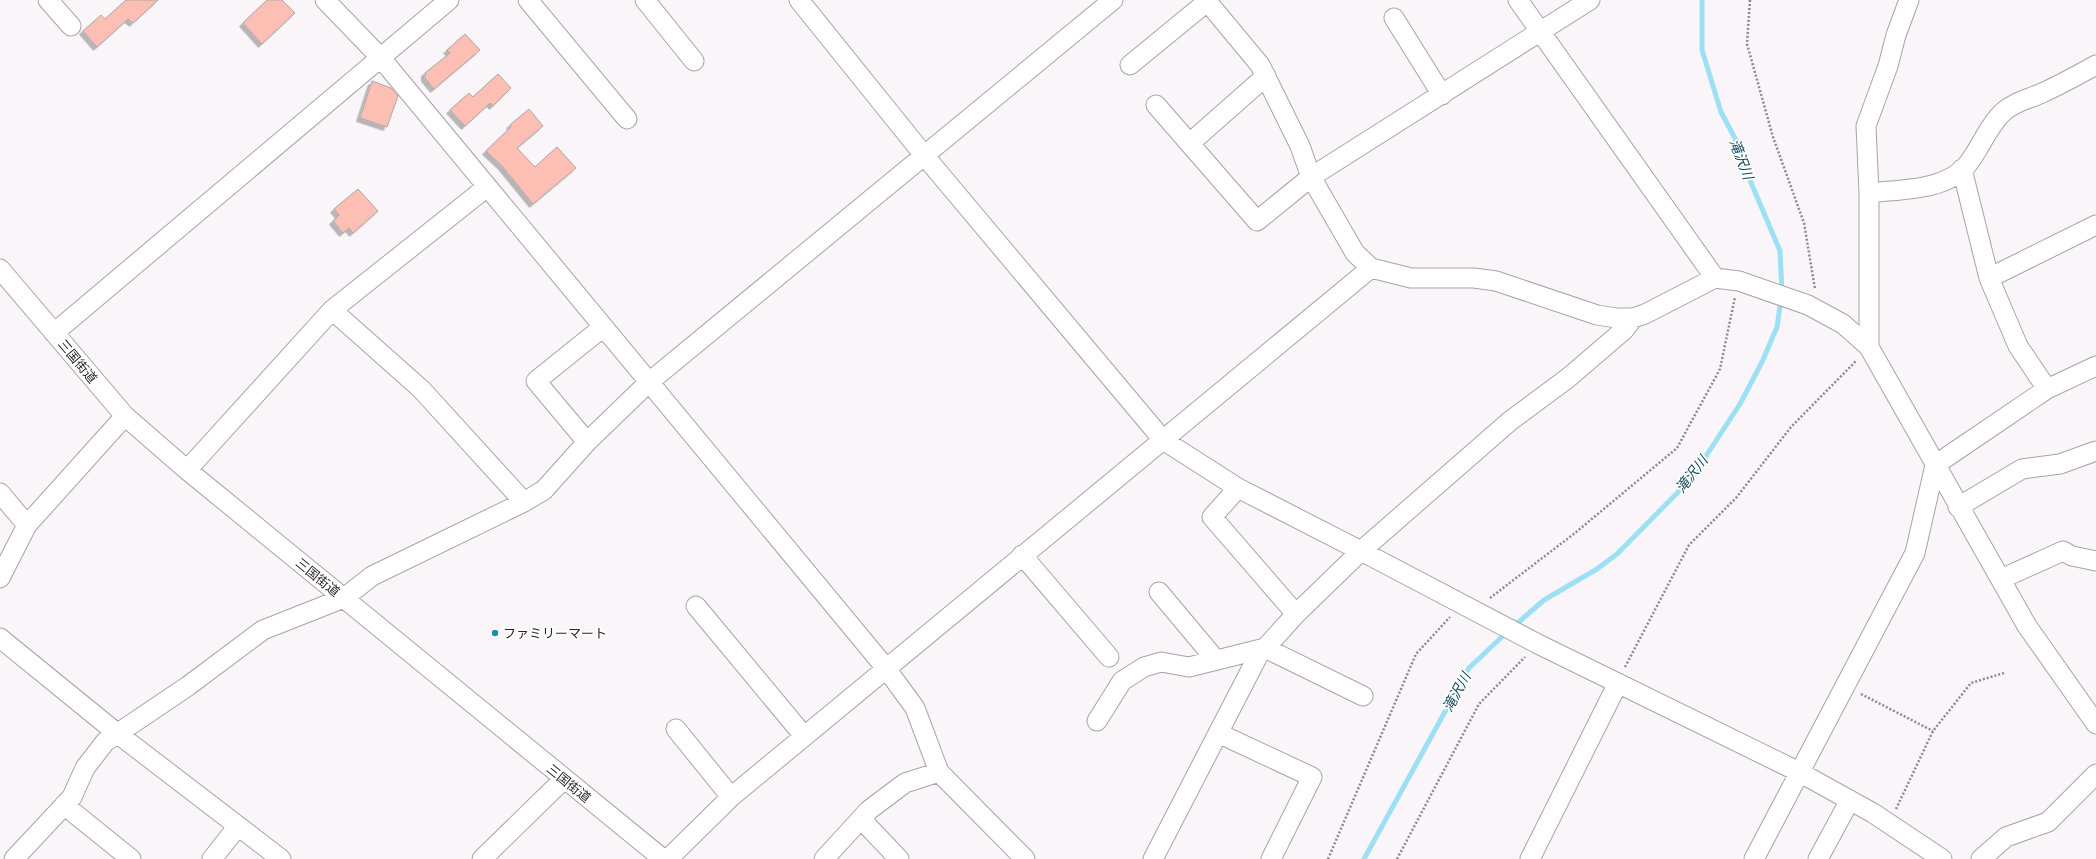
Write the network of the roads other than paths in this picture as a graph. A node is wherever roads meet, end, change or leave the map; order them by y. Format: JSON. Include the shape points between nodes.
{"nodes":[{"id":1,"x":48,"y":0,"type":"edge"},
{"id":2,"x":324,"y":0,"type":"edge"},
{"id":3,"x":449,"y":0,"type":"edge"},
{"id":4,"x":528,"y":0,"type":"edge"},
{"id":5,"x":645,"y":0,"type":"edge"},
{"id":6,"x":799,"y":0,"type":"edge"},
{"id":7,"x":1113,"y":0,"type":"edge"},
{"id":8,"x":1518,"y":0,"type":"edge"},
{"id":9,"x":1590,"y":0,"type":"edge"},
{"id":10,"x":1909,"y":0,"type":"edge"},
{"id":11,"x":1207,"y":1,"type":"edge"},
{"id":12,"x":1394,"y":18,"type":"dead end"},
{"id":13,"x":71,"y":26,"type":"dead end"},
{"id":14,"x":1540,"y":32,"type":"junction"},
{"id":15,"x":380,"y":57,"type":"junction"},
{"id":16,"x":694,"y":61,"type":"dead end"},
{"id":17,"x":1130,"y":65,"type":"dead end"},
{"id":18,"x":2096,"y":65,"type":"edge"},
{"id":19,"x":1266,"y":76,"type":"junction"},
{"id":20,"x":1442,"y":95,"type":"junction"},
{"id":21,"x":1156,"y":105,"type":"dead end"},
{"id":22,"x":627,"y":119,"type":"dead end"},
{"id":23,"x":1190,"y":143,"type":"junction"},
{"id":24,"x":923,"y":154,"type":"junction"},
{"id":25,"x":1962,"y":169,"type":"junction"},
{"id":26,"x":1311,"y":177,"type":"junction"},
{"id":27,"x":487,"y":187,"type":"junction"},
{"id":28,"x":1869,"y":193,"type":"junction"},
{"id":29,"x":2096,"y":225,"type":"edge"},
{"id":30,"x":1371,"y":268,"type":"junction"},
{"id":31,"x":0,"y":269,"type":"edge"},
{"id":32,"x":1715,"y":278,"type":"junction"},
{"id":33,"x":1989,"y":278,"type":"junction"},
{"id":34,"x":332,"y":310,"type":"junction"},
{"id":35,"x":1633,"y":318,"type":"junction"},
{"id":36,"x":602,"y":328,"type":"junction"},
{"id":37,"x":54,"y":333,"type":"junction"},
{"id":38,"x":1869,"y":347,"type":"junction"},
{"id":39,"x":2096,"y":366,"type":"edge"},
{"id":40,"x":648,"y":382,"type":"junction"},
{"id":41,"x":2047,"y":389,"type":"junction"},
{"id":42,"x":125,"y":416,"type":"junction"},
{"id":43,"x":1163,"y":440,"type":"junction"},
{"id":44,"x":587,"y":442,"type":"junction"},
{"id":45,"x":2096,"y":450,"type":"edge"},
{"id":46,"x":1935,"y":465,"type":"junction"},
{"id":47,"x":187,"y":470,"type":"junction"},
{"id":48,"x":1238,"y":488,"type":"junction"},
{"id":49,"x":0,"y":493,"type":"edge"},
{"id":50,"x":524,"y":502,"type":"junction"},
{"id":51,"x":1958,"y":507,"type":"junction"},
{"id":52,"x":27,"y":525,"type":"junction"},
{"id":53,"x":1362,"y":551,"type":"junction"},
{"id":54,"x":1022,"y":556,"type":"junction"},
{"id":55,"x":2096,"y":561,"type":"edge"},
{"id":56,"x":0,"y":578,"type":"edge"},
{"id":57,"x":2001,"y":579,"type":"junction"},
{"id":58,"x":1159,"y":592,"type":"dead end"},
{"id":59,"x":344,"y":598,"type":"junction"},
{"id":60,"x":696,"y":606,"type":"dead end"},
{"id":61,"x":1296,"y":614,"type":"junction"},
{"id":62,"x":0,"y":638,"type":"edge"},
{"id":63,"x":1265,"y":648,"type":"junction"},
{"id":64,"x":1109,"y":657,"type":"dead end"},
{"id":65,"x":1216,"y":660,"type":"junction"},
{"id":66,"x":885,"y":668,"type":"junction"},
{"id":67,"x":1618,"y":683,"type":"junction"},
{"id":68,"x":1363,"y":696,"type":"dead end"},
{"id":69,"x":1097,"y":721,"type":"dead end"},
{"id":70,"x":2096,"y":724,"type":"edge"},
{"id":71,"x":676,"y":729,"type":"dead end"},
{"id":72,"x":1218,"y":733,"type":"junction"},
{"id":73,"x":118,"y":734,"type":"junction"},
{"id":74,"x":804,"y":736,"type":"junction"},
{"id":75,"x":939,"y":772,"type":"junction"},
{"id":76,"x":1799,"y":772,"type":"junction"},
{"id":77,"x":2096,"y":774,"type":"edge"},
{"id":78,"x":564,"y":779,"type":"junction"},
{"id":79,"x":731,"y":797,"type":"junction"},
{"id":80,"x":1850,"y":800,"type":"junction"},
{"id":81,"x":64,"y":805,"type":"junction"},
{"id":82,"x":861,"y":819,"type":"junction"},
{"id":83,"x":238,"y":826,"type":"junction"},
{"id":84,"x":14,"y":859,"type":"edge"},
{"id":85,"x":131,"y":859,"type":"edge"},
{"id":86,"x":212,"y":859,"type":"edge"},
{"id":87,"x":281,"y":859,"type":"edge"},
{"id":88,"x":482,"y":859,"type":"edge"},
{"id":89,"x":662,"y":859,"type":"edge"},
{"id":90,"x":668,"y":859,"type":"edge"},
{"id":91,"x":824,"y":859,"type":"edge"},
{"id":92,"x":899,"y":859,"type":"edge"},
{"id":93,"x":1025,"y":859,"type":"edge"},
{"id":94,"x":1153,"y":859,"type":"edge"},
{"id":95,"x":1271,"y":859,"type":"edge"},
{"id":96,"x":1530,"y":859,"type":"edge"},
{"id":97,"x":1754,"y":859,"type":"edge"},
{"id":98,"x":1818,"y":859,"type":"edge"},
{"id":99,"x":1942,"y":859,"type":"edge"},
{"id":100,"x":1981,"y":859,"type":"edge"}],
"edges":[{"from":1,"to":13,"type":"street"},
{"from":2,"to":15,"type":"street"},
{"from":3,"to":15,"type":"street"},
{"from":4,"to":22,"type":"street"},
{"from":5,"to":16,"type":"street"},
{"from":6,"to":24,"type":"street"},
{"from":7,"to":24,"type":"street"},
{"from":8,"to":14,"type":"street"},
{"from":9,"to":14,"type":"street"},
{"from":10,"to":28,"type":"street","via":[[1866,126]]},
{"from":11,"to":17,"type":"street"},
{"from":11,"to":19,"type":"street","via":[[1260,65]]},
{"from":12,"to":20,"type":"street"},
{"from":14,"to":20,"type":"street"},
{"from":14,"to":32,"type":"street"},
{"from":15,"to":27,"type":"street"},
{"from":15,"to":37,"type":"street"},
{"from":18,"to":25,"type":"street","via":[[2004,111],[1986,132]]},
{"from":19,"to":23,"type":"street"},
{"from":19,"to":26,"type":"street","via":[[1300,146]]},
{"from":20,"to":26,"type":"street"},
{"from":21,"to":23,"type":"street"},
{"from":23,"to":26,"type":"street","via":[[1257,221]]},
{"from":24,"to":40,"type":"street"},
{"from":24,"to":43,"type":"street"},
{"from":25,"to":28,"type":"street","via":[[1953,177],[1926,186]]},
{"from":25,"to":33,"type":"street"},
{"from":26,"to":30,"type":"street","via":[[1356,253]]},
{"from":27,"to":34,"type":"street"},
{"from":27,"to":36,"type":"street"},
{"from":28,"to":38,"type":"street"},
{"from":29,"to":33,"type":"street"},
{"from":30,"to":35,"type":"street","via":[[1411,278],[1474,278],[1496,281],[1597,315]]},
{"from":30,"to":43,"type":"street"},
{"from":31,"to":37,"type":"street","name":"三国街道"},
{"from":32,"to":35,"type":"street"},
{"from":32,"to":38,"type":"street","via":[[1739,281],[1811,307],[1843,324]]},
{"from":33,"to":41,"type":"street","via":[[2018,346]]},
{"from":34,"to":47,"type":"street"},
{"from":34,"to":50,"type":"street","via":[[421,389]]},
{"from":35,"to":53,"type":"street","via":[[1624,330],[1568,378],[1510,421]]},
{"from":36,"to":40,"type":"street"},
{"from":36,"to":44,"type":"street","via":[[536,381]]},
{"from":37,"to":42,"type":"street","name":"三国街道"},
{"from":38,"to":46,"type":"street"},
{"from":39,"to":41,"type":"street"},
{"from":40,"to":44,"type":"street"},
{"from":40,"to":66,"type":"street"},
{"from":41,"to":46,"type":"street"},
{"from":42,"to":47,"type":"street","name":"三国街道"},
{"from":42,"to":52,"type":"street"},
{"from":43,"to":48,"type":"street"},
{"from":43,"to":54,"type":"street"},
{"from":44,"to":50,"type":"street","via":[[544,490]]},
{"from":45,"to":51,"type":"street","via":[[2060,464],[2022,469]]},
{"from":46,"to":51,"type":"street"},
{"from":46,"to":76,"type":"street","via":[[1915,553]]},
{"from":47,"to":59,"type":"street","name":"三国街道"},
{"from":48,"to":53,"type":"street"},
{"from":48,"to":61,"type":"street","via":[[1212,517]]},
{"from":49,"to":52,"type":"street"},
{"from":50,"to":59,"type":"street","via":[[372,576]]},
{"from":51,"to":57,"type":"street"},
{"from":52,"to":56,"type":"street"},
{"from":53,"to":61,"type":"street"},
{"from":53,"to":67,"type":"street"},
{"from":54,"to":64,"type":"street"},
{"from":54,"to":66,"type":"street"},
{"from":55,"to":57,"type":"street","via":[[2072,556],[2063,551]]},
{"from":57,"to":70,"type":"street","via":[[2028,626]]},
{"from":58,"to":65,"type":"street"},
{"from":59,"to":73,"type":"street","via":[[263,630]]},
{"from":59,"to":78,"type":"street","name":"三国街道"},
{"from":60,"to":74,"type":"street"},
{"from":61,"to":63,"type":"street"},
{"from":62,"to":73,"type":"street"},
{"from":63,"to":65,"type":"street"},
{"from":63,"to":68,"type":"street"},
{"from":63,"to":72,"type":"street","via":[[1258,656]]},
{"from":65,"to":69,"type":"street","via":[[1189,667],[1161,662],[1144,667],[1122,681]]},
{"from":66,"to":74,"type":"street"},
{"from":66,"to":75,"type":"street","via":[[915,708]]},
{"from":67,"to":76,"type":"street"},
{"from":67,"to":96,"type":"street"},
{"from":71,"to":79,"type":"street"},
{"from":72,"to":94,"type":"street"},
{"from":72,"to":95,"type":"street","via":[[1312,777]]},
{"from":73,"to":81,"type":"street","via":[[105,742],[85,768],[72,796]]},
{"from":73,"to":83,"type":"street"},
{"from":74,"to":79,"type":"street"},
{"from":75,"to":82,"type":"street","via":[[905,783]]},
{"from":75,"to":93,"type":"street"},
{"from":76,"to":80,"type":"street"},
{"from":76,"to":97,"type":"street"},
{"from":77,"to":100,"type":"street","via":[[2048,822],[2006,837]]},
{"from":78,"to":88,"type":"street"},
{"from":78,"to":89,"type":"street","name":"三国街道"},
{"from":79,"to":90,"type":"street"},
{"from":80,"to":98,"type":"street"},
{"from":80,"to":99,"type":"street"},
{"from":81,"to":84,"type":"street"},
{"from":81,"to":85,"type":"street"},
{"from":82,"to":91,"type":"street"},
{"from":82,"to":92,"type":"street"},
{"from":83,"to":86,"type":"street"},
{"from":83,"to":87,"type":"street"}]}
